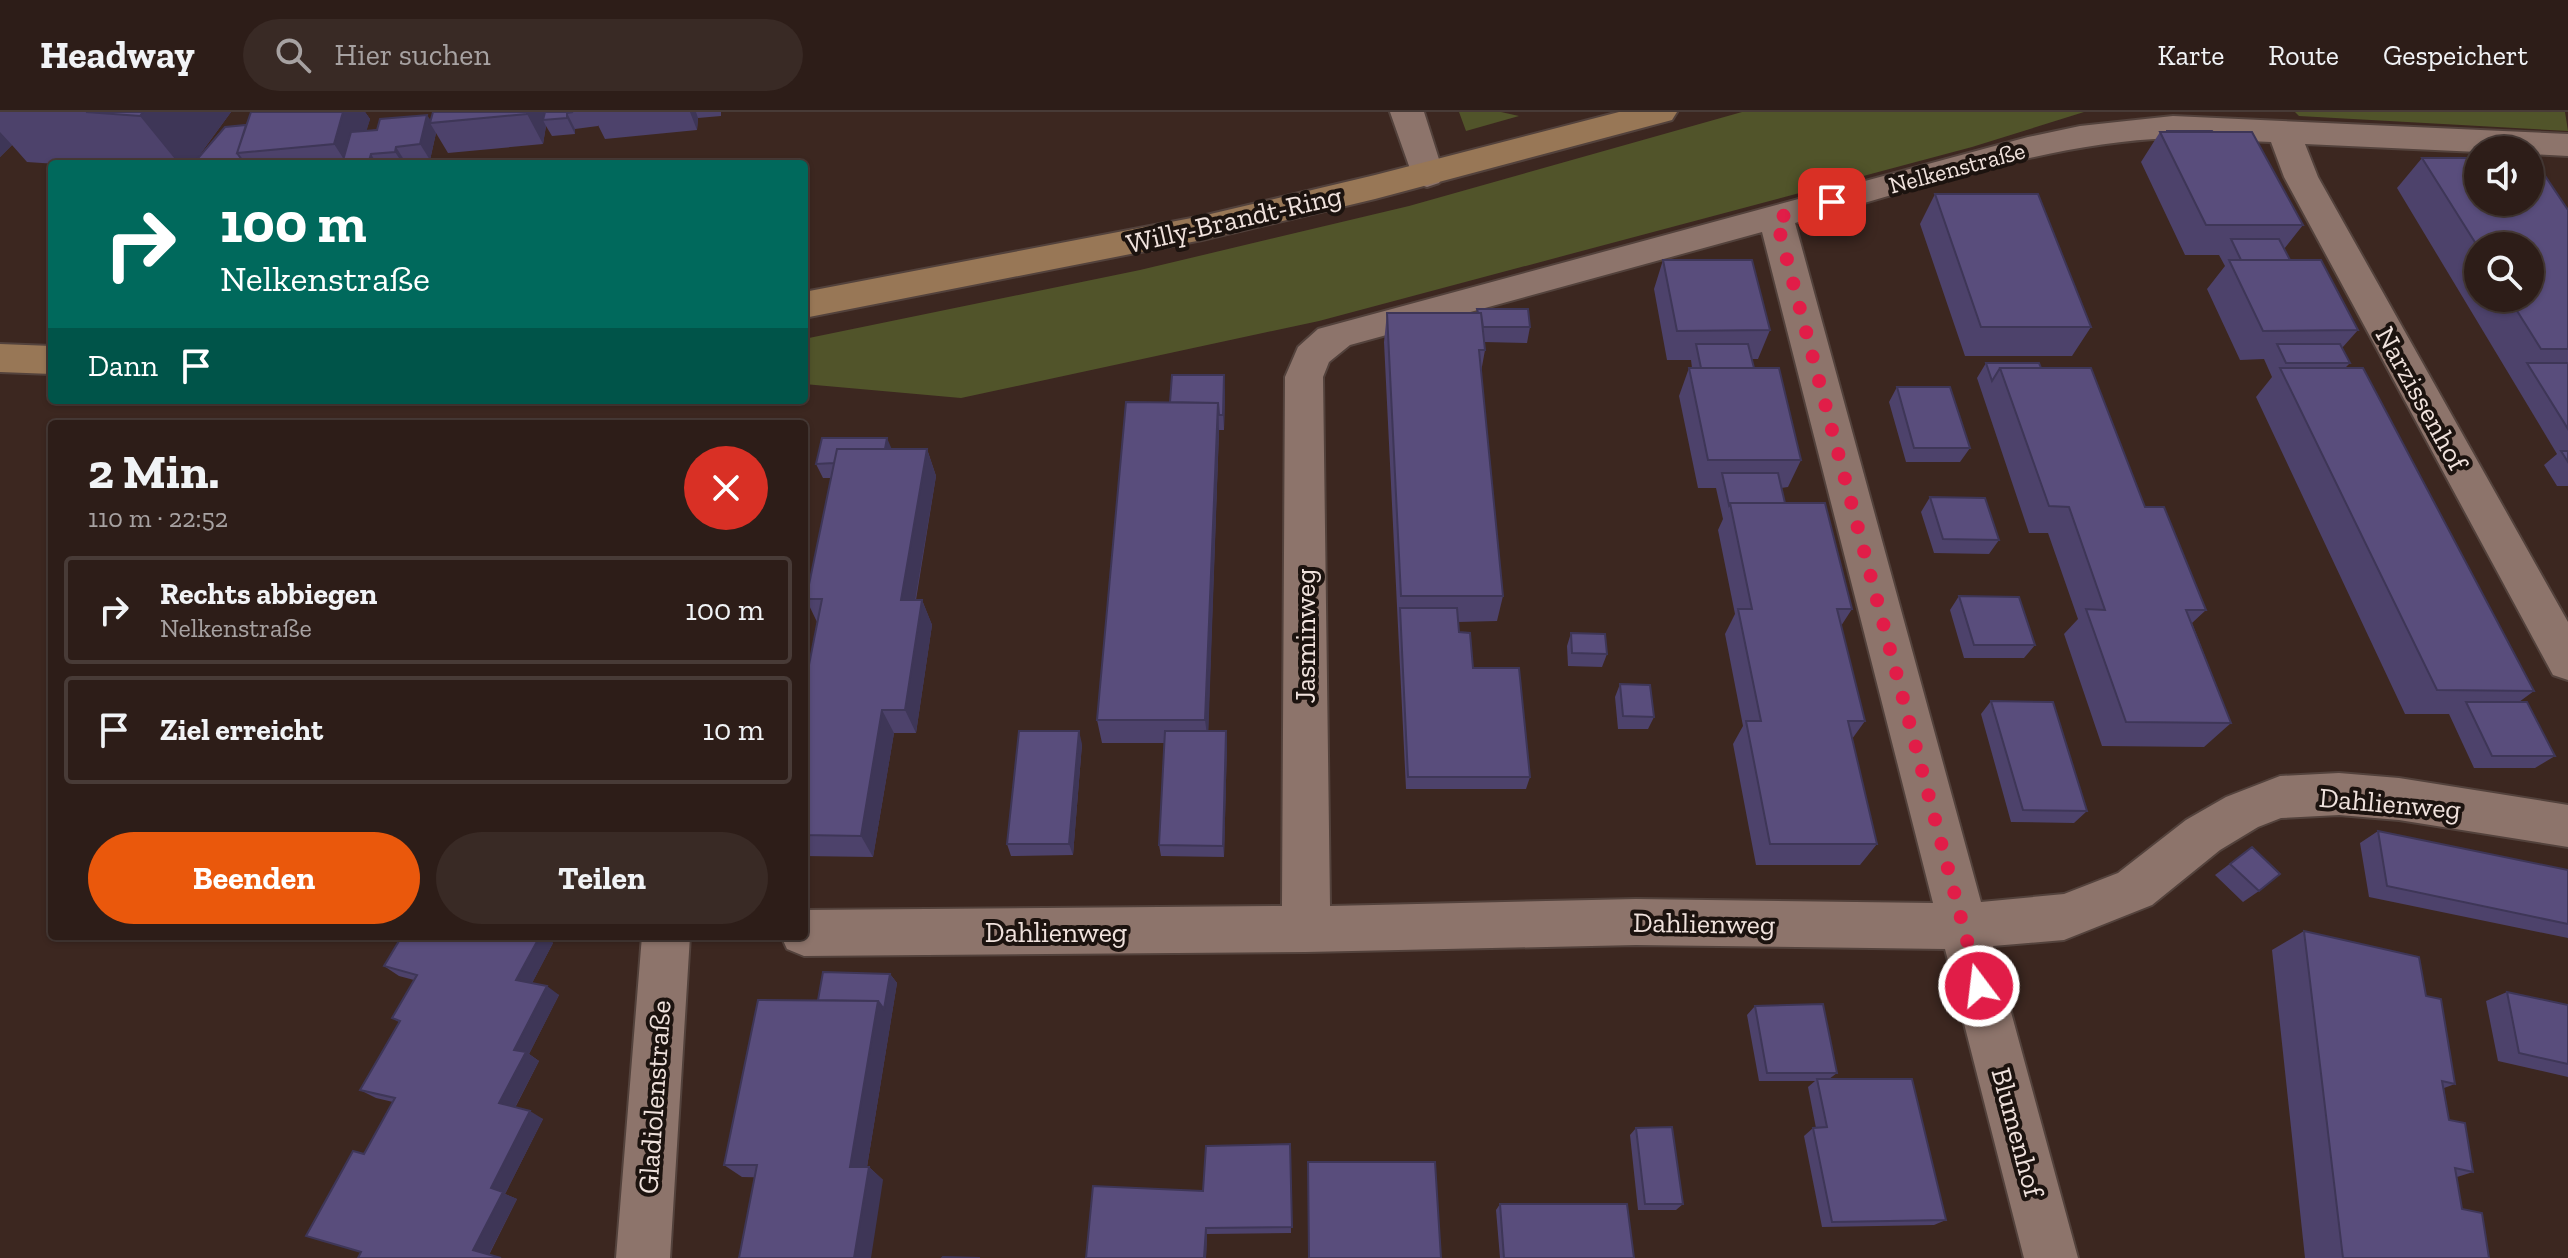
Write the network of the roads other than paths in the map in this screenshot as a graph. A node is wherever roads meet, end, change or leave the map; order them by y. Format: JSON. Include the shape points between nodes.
{"nodes":[{"id":1,"x":1407,"y":112,"type":"edge"},
{"id":2,"x":1660,"y":112,"type":"edge"},
{"id":3,"x":2283,"y":131,"type":"junction"},
{"id":4,"x":2568,"y":145,"type":"edge"},
{"id":5,"x":1427,"y":175,"type":"junction"},
{"id":6,"x":1776,"y":218,"type":"junction"},
{"id":7,"x":808,"y":304,"type":"edge"},
{"id":8,"x":1319,"y":348,"type":"joint"},
{"id":9,"x":0,"y":358,"type":"edge"},
{"id":10,"x":48,"y":360,"type":"edge"},
{"id":11,"x":2568,"y":662,"type":"edge"},
{"id":12,"x":2568,"y":826,"type":"edge"},
{"id":13,"x":1963,"y":926,"type":"junction"},
{"id":14,"x":1306,"y":929,"type":"junction"},
{"id":15,"x":808,"y":933,"type":"edge"},
{"id":16,"x":666,"y":940,"type":"edge"},
{"id":17,"x":643,"y":1258,"type":"edge"},
{"id":18,"x":2051,"y":1258,"type":"edge"}],
"edges":[{"from":1,"to":5,"type":"street"},
{"from":2,"to":5,"type":"main road","name":"Willy-Brandt-Ring"},
{"from":3,"to":4,"type":"street","name":"Nelkenstraße"},
{"from":3,"to":6,"type":"street","name":"Nelkenstraße","via":[[2173,127],[2080,137]]},
{"from":3,"to":11,"type":"street","name":"Narzissenhof","via":[[2301,177]]},
{"from":5,"to":7,"type":"main road","name":"Willy-Brandt-Ring","via":[[1202,228]]},
{"from":6,"to":8,"type":"street","name":"Nelkenstraße","via":[[1338,335]]},
{"from":6,"to":13,"type":"street","name":"Blumenhof"},
{"from":8,"to":14,"type":"street","name":"Jasminweg","via":[[1307,360],[1304,377]]},
{"from":9,"to":10,"type":"main road"},
{"from":12,"to":13,"type":"street","name":"Dahlienweg","via":[[2399,799],[2280,797],[2203,835],[2135,889],[2064,917]]},
{"from":13,"to":14,"type":"street","name":"Dahlienweg","via":[[1636,922]]},
{"from":13,"to":18,"type":"street","name":"Blumenhof"},
{"from":14,"to":15,"type":"street","name":"Dahlienweg"},
{"from":16,"to":17,"type":"street","name":"Gladiolenstraße"}]}
